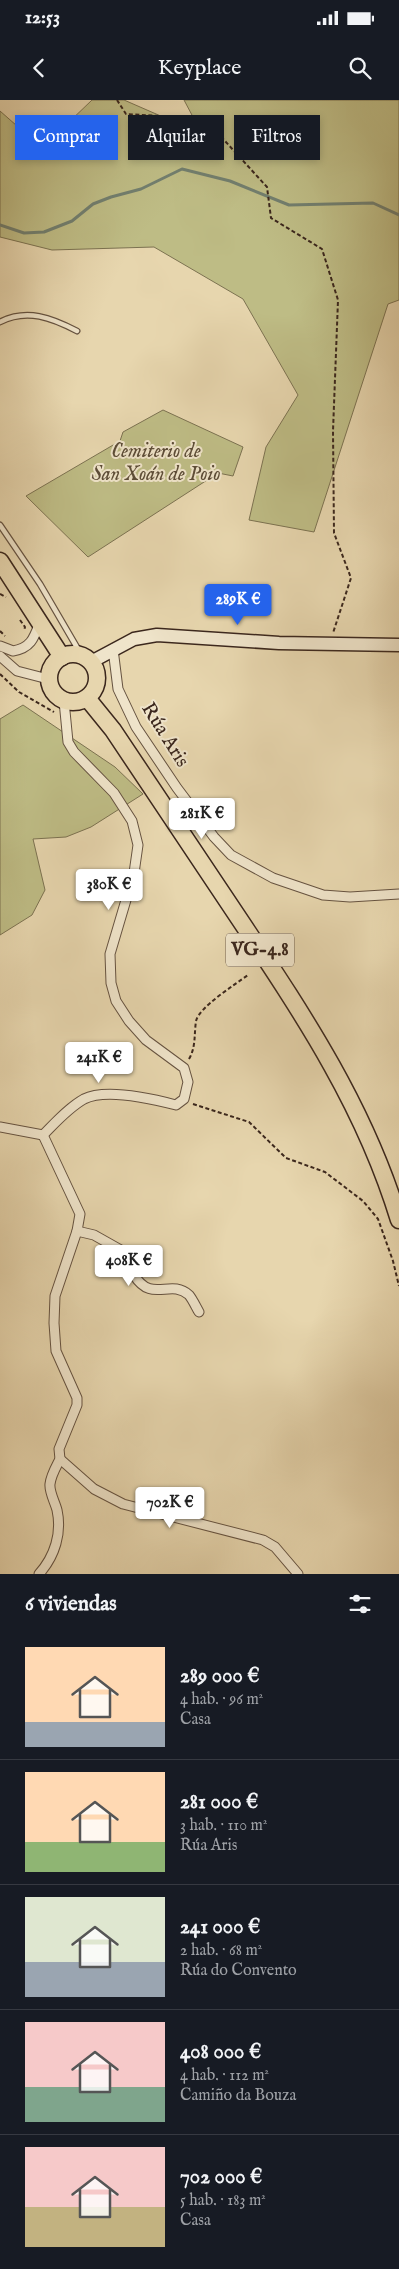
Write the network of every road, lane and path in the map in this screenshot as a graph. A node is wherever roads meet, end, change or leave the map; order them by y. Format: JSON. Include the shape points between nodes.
{"nodes":[{"id":1,"x":118,"y":100,"type":"edge"},
{"id":2,"x":0,"y":322,"type":"edge"},
{"id":3,"x":77,"y":331,"type":"dead end"},
{"id":4,"x":0,"y":525,"type":"edge"},
{"id":5,"x":0,"y":561,"type":"edge"},
{"id":6,"x":20,"y":620,"type":"dead end"},
{"id":7,"x":40,"y":622,"type":"junction"},
{"id":8,"x":0,"y":631,"type":"edge"},
{"id":9,"x":22,"y":636,"type":"dead end"},
{"id":10,"x":6,"y":637,"type":"dead end"},
{"id":11,"x":330,"y":644,"type":"junction"},
{"id":12,"x":399,"y":645,"type":"edge"},
{"id":13,"x":0,"y":646,"type":"edge"},
{"id":14,"x":113,"y":649,"type":"junction"},
{"id":15,"x":0,"y":656,"type":"edge"},
{"id":16,"x":62,"y":656,"type":"junction"},
{"id":17,"x":86,"y":659,"type":"junction"},
{"id":18,"x":0,"y":674,"type":"edge"},
{"id":19,"x":48,"y":679,"type":"junction"},
{"id":20,"x":87,"y":698,"type":"junction"},
{"id":21,"x":64,"y":701,"type":"junction"},
{"id":22,"x":65,"y":718,"type":"junction"},
{"id":23,"x":399,"y":894,"type":"edge"},
{"id":24,"x":248,"y":975,"type":"dead end"},
{"id":25,"x":184,"y":1068,"type":"junction"},
{"id":26,"x":184,"y":1099,"type":"junction"},
{"id":27,"x":0,"y":1127,"type":"edge"},
{"id":28,"x":43,"y":1135,"type":"junction"},
{"id":29,"x":399,"y":1220,"type":"edge"},
{"id":30,"x":77,"y":1231,"type":"junction"},
{"id":31,"x":399,"y":1286,"type":"edge"},
{"id":32,"x":199,"y":1312,"type":"dead end"},
{"id":33,"x":60,"y":1459,"type":"junction"},
{"id":34,"x":39,"y":1574,"type":"edge"},
{"id":35,"x":298,"y":1574,"type":"edge"}],
"edges":[{"from":1,"to":11,"type":"path","via":[[126,114],[176,117],[214,129],[267,188],[271,218],[322,250],[338,300],[333,431],[334,533],[351,578]]},
{"from":2,"to":3,"type":"lane","via":[[34,315],[51,318]]},
{"from":4,"to":17,"type":"lane"},
{"from":5,"to":7,"type":"highway"},
{"from":6,"to":9,"type":"path","via":[[25,627]]},
{"from":7,"to":13,"type":"street","via":[[29,646],[14,651]]},
{"from":7,"to":16,"type":"highway"},
{"from":8,"to":10,"type":"path"},
{"from":11,"to":12,"type":"street"},
{"from":11,"to":14,"type":"street","via":[[157,635],[134,639]]},
{"from":14,"to":17,"type":"street"},
{"from":14,"to":23,"type":"street","name":"Rúa Aris","via":[[118,689],[136,727],[177,788],[231,854],[273,878],[323,895]]},
{"from":15,"to":19,"type":"street","via":[[17,671]]},
{"from":16,"to":17,"type":"highway","via":[[75,654]]},
{"from":16,"to":19,"type":"highway","via":[[52,666]]},
{"from":17,"to":20,"type":"highway","via":[[97,677],[93,693]]},
{"from":18,"to":22,"type":"path","via":[[19,692]]},
{"from":19,"to":21,"type":"highway","via":[[53,693]]},
{"from":20,"to":21,"type":"highway","via":[[72,703]]},
{"from":20,"to":29,"type":"highway","number":"VG-4.8","via":[[113,730],[328,1054],[363,1123],[390,1188]]},
{"from":21,"to":22,"type":"street"},
{"from":22,"to":25,"type":"street","via":[[68,742],[114,793],[132,821],[138,845],[134,873],[110,954],[110,983],[116,1001],[146,1040]]},
{"from":24,"to":25,"type":"path","via":[[210,1004],[197,1019],[193,1052]]},
{"from":25,"to":26,"type":"street","via":[[188,1082]]},
{"from":26,"to":28,"type":"street","via":[[176,1105],[130,1095],[85,1098]]},
{"from":26,"to":31,"type":"path","via":[[198,1107],[248,1122],[286,1158],[325,1172],[363,1201],[378,1219]]},
{"from":27,"to":28,"type":"street"},
{"from":28,"to":30,"type":"street","via":[[80,1214]]},
{"from":30,"to":32,"type":"street","via":[[126,1253],[134,1275],[146,1288],[181,1291],[189,1296]]},
{"from":30,"to":33,"type":"street","via":[[55,1296],[56,1351],[77,1398],[59,1449]]},
{"from":33,"to":34,"type":"street","via":[[50,1485],[58,1511],[58,1539],[49,1563]]},
{"from":33,"to":35,"type":"street","via":[[94,1490],[123,1504],[263,1540],[276,1547]]}]}
